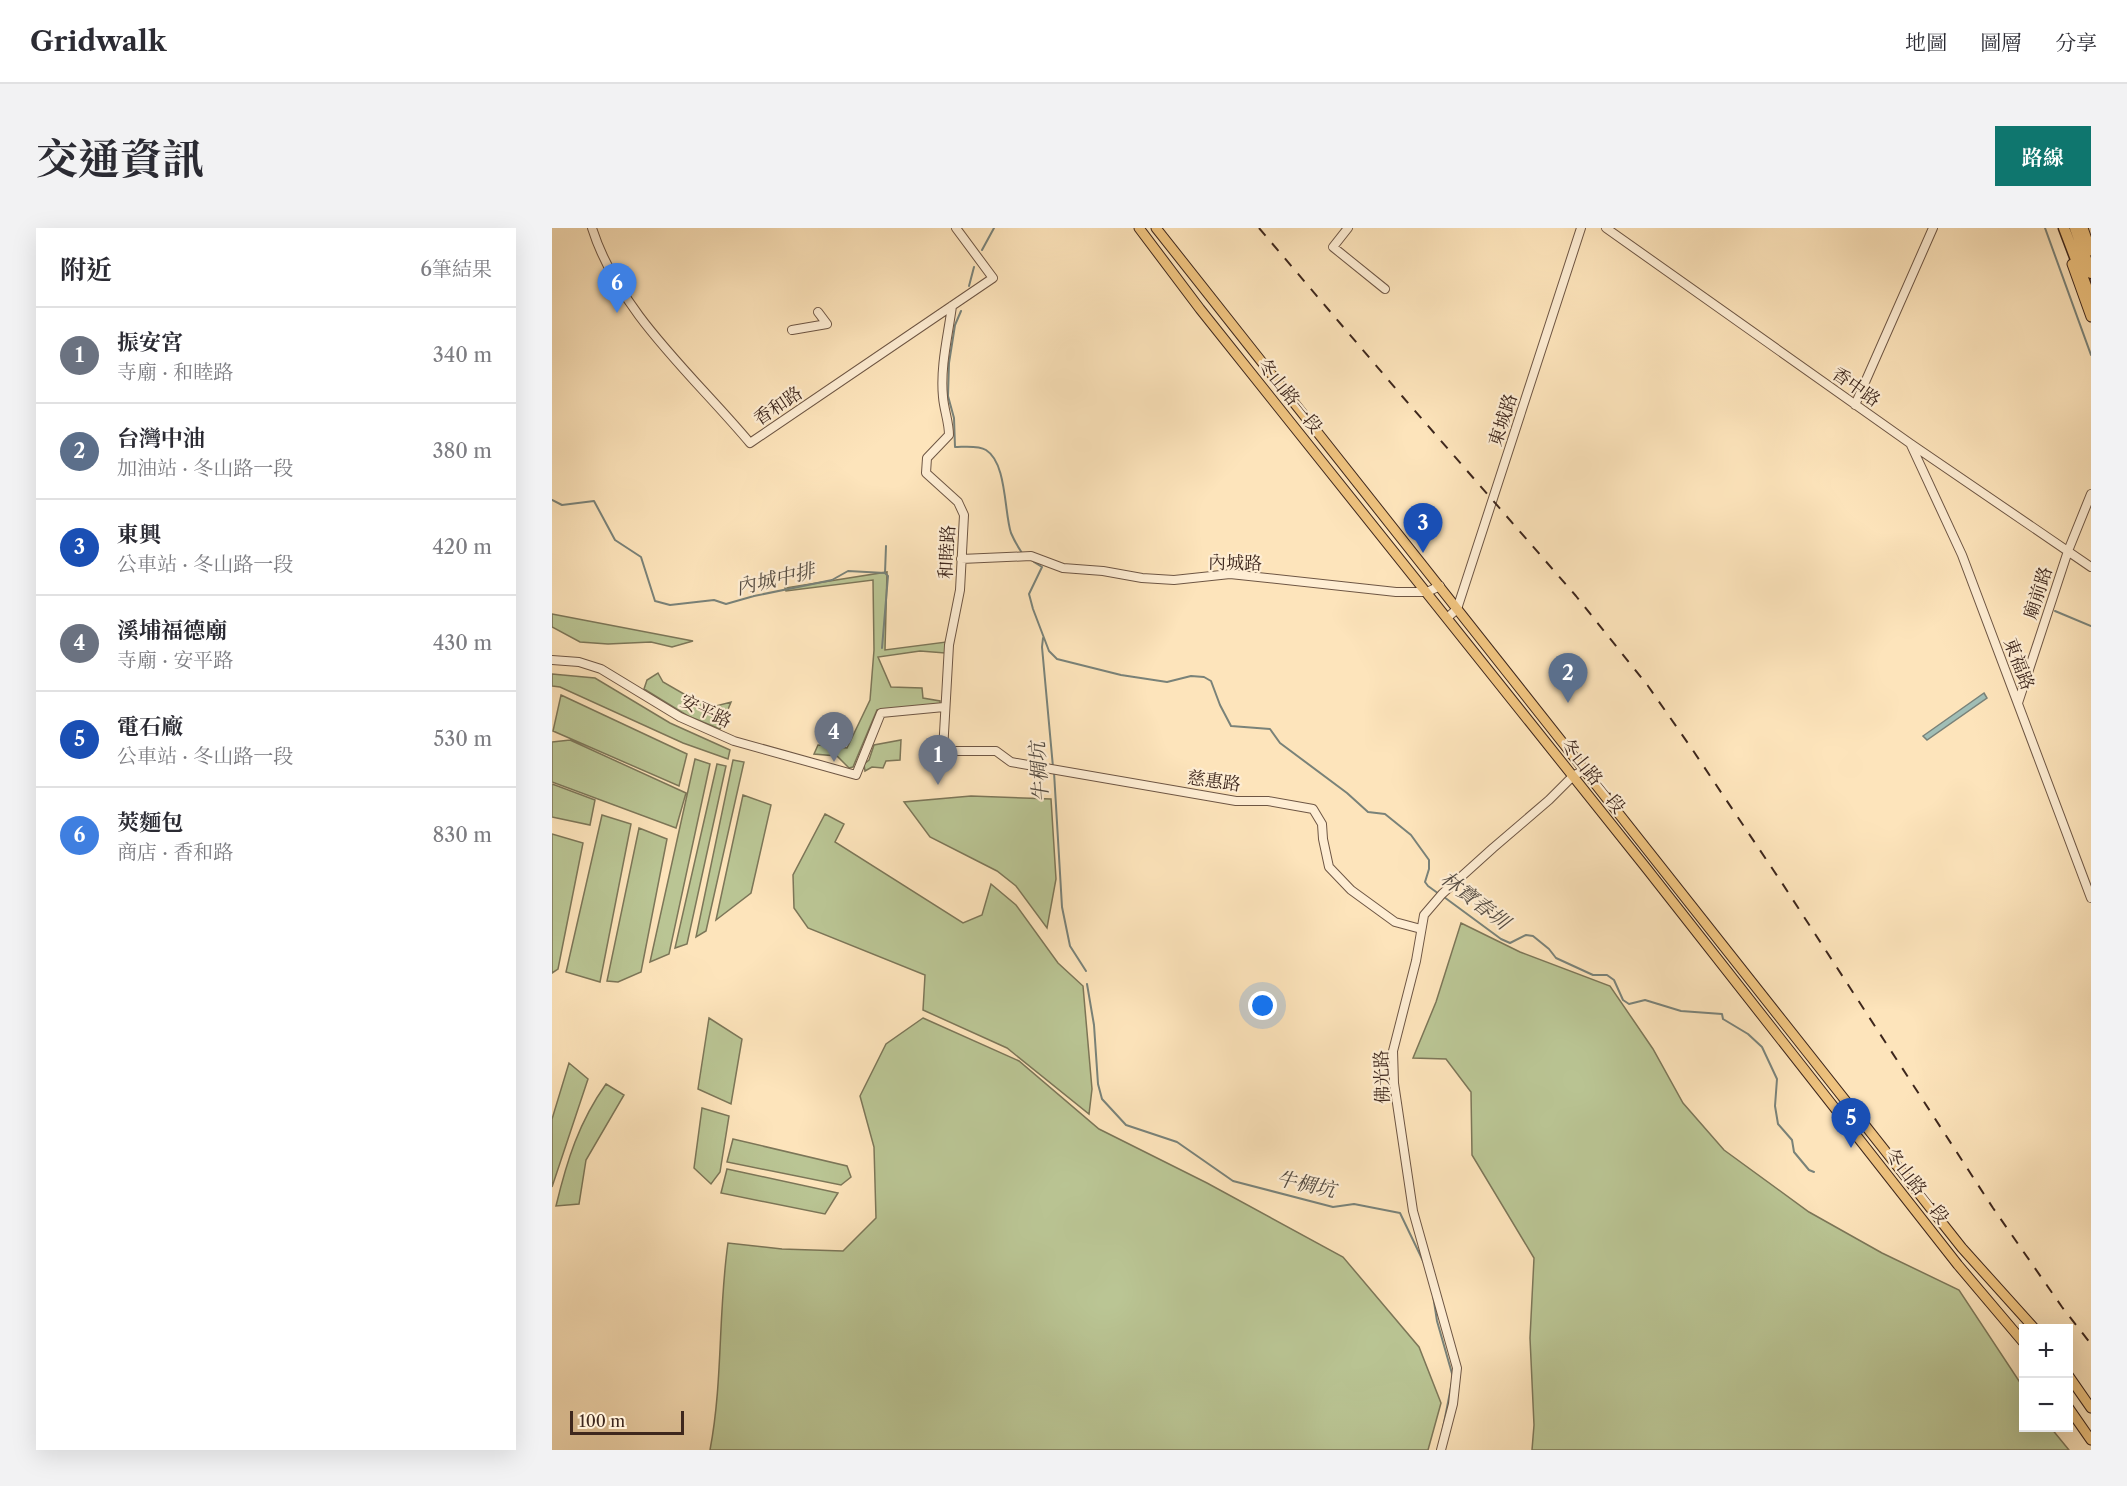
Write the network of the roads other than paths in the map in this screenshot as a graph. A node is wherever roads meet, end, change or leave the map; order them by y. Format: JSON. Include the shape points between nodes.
{"nodes":[{"id":1,"x":592,"y":228,"type":"edge"},
{"id":2,"x":956,"y":228,"type":"edge"},
{"id":3,"x":1139,"y":228,"type":"edge"},
{"id":4,"x":1156,"y":228,"type":"edge"},
{"id":5,"x":1348,"y":228,"type":"edge"},
{"id":6,"x":1581,"y":228,"type":"edge"},
{"id":7,"x":1606,"y":228,"type":"edge"},
{"id":8,"x":1933,"y":228,"type":"edge"},
{"id":9,"x":2060,"y":228,"type":"edge"},
{"id":10,"x":2064,"y":228,"type":"edge"},
{"id":11,"x":2075,"y":228,"type":"edge"},
{"id":12,"x":2084,"y":228,"type":"edge"},
{"id":13,"x":2091,"y":251,"type":"edge"},
{"id":14,"x":2091,"y":273,"type":"edge"},
{"id":15,"x":1385,"y":289,"type":"dead end"},
{"id":16,"x":2091,"y":299,"type":"edge"},
{"id":17,"x":1212,"y":301,"type":"junction"},
{"id":18,"x":952,"y":306,"type":"junction"},
{"id":19,"x":1200,"y":309,"type":"junction"},
{"id":20,"x":818,"y":312,"type":"dead end"},
{"id":21,"x":2091,"y":317,"type":"edge"},
{"id":22,"x":792,"y":330,"type":"dead end"},
{"id":23,"x":1856,"y":405,"type":"junction"},
{"id":24,"x":1911,"y":444,"type":"junction"},
{"id":25,"x":2091,"y":494,"type":"edge"},
{"id":26,"x":2068,"y":551,"type":"junction"},
{"id":27,"x":961,"y":559,"type":"junction"},
{"id":28,"x":2091,"y":567,"type":"edge"},
{"id":29,"x":1440,"y":586,"type":"junction"},
{"id":30,"x":1426,"y":592,"type":"junction"},
{"id":31,"x":1457,"y":609,"type":"junction"},
{"id":32,"x":1447,"y":618,"type":"junction"},
{"id":33,"x":552,"y":660,"type":"edge"},
{"id":34,"x":2018,"y":703,"type":"junction"},
{"id":35,"x":944,"y":707,"type":"junction"},
{"id":36,"x":943,"y":752,"type":"joint"},
{"id":37,"x":1584,"y":770,"type":"junction"},
{"id":38,"x":1573,"y":776,"type":"junction"},
{"id":39,"x":2091,"y":898,"type":"edge"},
{"id":40,"x":1421,"y":929,"type":"junction"},
{"id":41,"x":1899,"y":1169,"type":"junction"},
{"id":42,"x":1888,"y":1177,"type":"junction"},
{"id":43,"x":2030,"y":1324,"type":"edge"},
{"id":44,"x":2019,"y":1336,"type":"edge"},
{"id":45,"x":2069,"y":1378,"type":"edge"},
{"id":46,"x":2091,"y":1408,"type":"edge"},
{"id":47,"x":2073,"y":1414,"type":"edge"},
{"id":48,"x":2091,"y":1440,"type":"edge"},
{"id":49,"x":1441,"y":1450,"type":"edge"}],
"edges":[{"from":1,"to":18,"type":"street","name":"香和路","via":[[605,262],[628,301],[750,443]]},
{"from":2,"to":18,"type":"street","name":"香和路","via":[[993,278]]},
{"from":3,"to":19,"type":"main road","name":"冬山路一段"},
{"from":4,"to":17,"type":"main road","name":"冬山路一段"},
{"from":5,"to":15,"type":"street","via":[[1333,247]]},
{"from":6,"to":31,"type":"street","name":"東城路"},
{"from":7,"to":23,"type":"street","name":"香中路"},
{"from":8,"to":23,"type":"street"},
{"from":9,"to":21,"type":"main road"},
{"from":10,"to":16,"type":"highway"},
{"from":11,"to":14,"type":"highway"},
{"from":12,"to":13,"type":"main road"},
{"from":17,"to":19,"type":"main road"},
{"from":17,"to":29,"type":"main road","name":"冬山路一段"},
{"from":18,"to":27,"type":"street","name":"和睦路","via":[[943,387],[949,435],[927,458],[926,473],[958,502],[964,515]]},
{"from":19,"to":30,"type":"main road","name":"冬山路一段"},
{"from":20,"to":22,"type":"street","via":[[827,324]]},
{"from":23,"to":24,"type":"street","name":"香中路"},
{"from":24,"to":26,"type":"street","name":"香中路"},
{"from":24,"to":34,"type":"street","name":"東福路","via":[[1962,555]]},
{"from":25,"to":26,"type":"street","name":"廟前路"},
{"from":26,"to":28,"type":"street","name":"香中路"},
{"from":26,"to":34,"type":"street","name":"廟前路"},
{"from":27,"to":30,"type":"street","name":"內城路","via":[[1031,556],[1063,568],[1142,578],[1174,580],[1230,574]]},
{"from":27,"to":35,"type":"street","name":"和睦路"},
{"from":29,"to":30,"type":"street","name":"內城路"},
{"from":29,"to":31,"type":"main road","name":"冬山路一段"},
{"from":30,"to":32,"type":"main road","name":"冬山路一段"},
{"from":31,"to":32,"type":"street","name":"東城路"},
{"from":31,"to":37,"type":"main road","name":"冬山路一段"},
{"from":32,"to":38,"type":"main road","name":"冬山路一段"},
{"from":33,"to":35,"type":"street","name":"安平路","via":[[601,669],[680,717],[734,741],[856,775],[881,713]]},
{"from":34,"to":39,"type":"street","name":"東福路"},
{"from":35,"to":36,"type":"street","name":"和睦路"},
{"from":36,"to":40,"type":"street","name":"慈惠路","via":[[996,752],[1011,762],[1054,770],[1236,801],[1268,801],[1313,809],[1322,824],[1329,867],[1351,890],[1395,922]]},
{"from":37,"to":38,"type":"street","name":"佛光路"},
{"from":37,"to":41,"type":"main road","name":"冬山路一段"},
{"from":38,"to":40,"type":"street","name":"佛光路","via":[[1441,895],[1424,915]]},
{"from":38,"to":42,"type":"main road","name":"冬山路一段"},
{"from":40,"to":49,"type":"street","name":"佛光路","via":[[1393,1051],[1393,1073],[1413,1211],[1457,1368]]},
{"from":41,"to":42,"type":"main road"},
{"from":41,"to":43,"type":"main road","name":"冬山路一段"},
{"from":42,"to":44,"type":"main road","name":"冬山路一段"},
{"from":45,"to":46,"type":"main road"},
{"from":47,"to":48,"type":"main road"}]}
